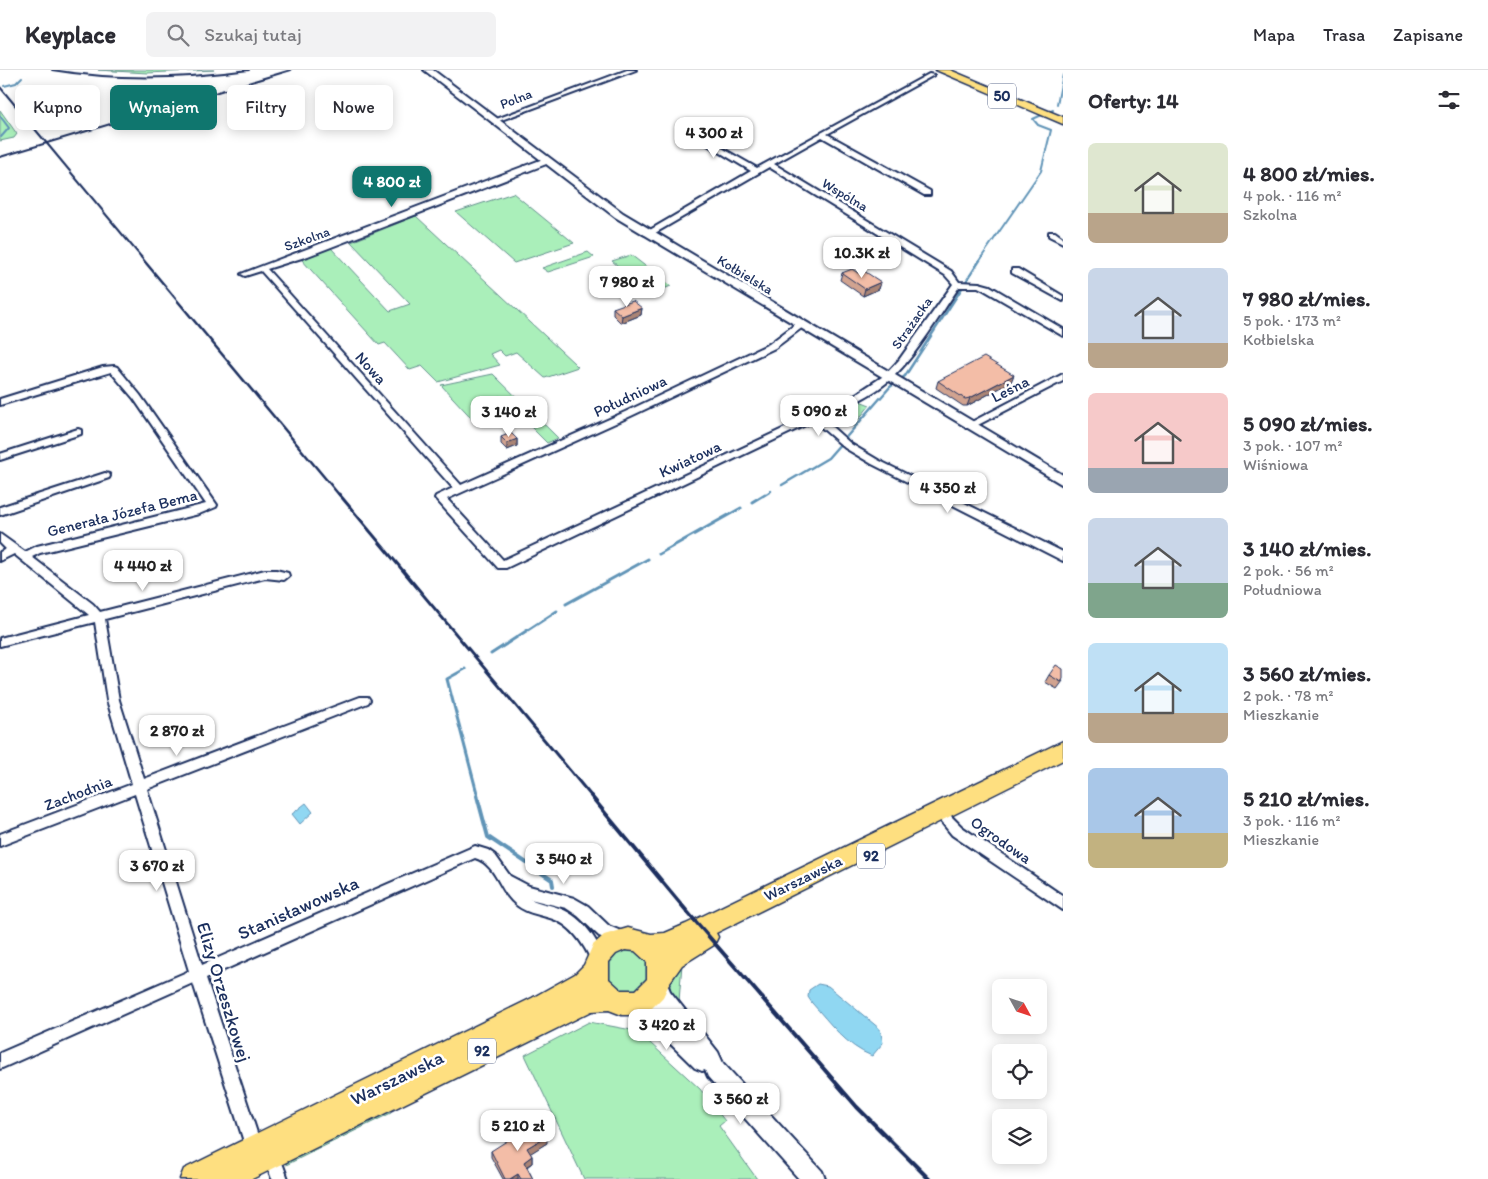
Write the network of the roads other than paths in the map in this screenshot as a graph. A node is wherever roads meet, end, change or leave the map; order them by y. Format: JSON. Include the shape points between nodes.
{"nodes":[{"id":1,"x":428,"y":70,"type":"edge"},
{"id":2,"x":633,"y":70,"type":"edge"},
{"id":3,"x":936,"y":72,"type":"edge"},
{"id":4,"x":494,"y":121,"type":"junction"},
{"id":5,"x":1063,"y":121,"type":"edge"},
{"id":6,"x":683,"y":128,"type":"dead end"},
{"id":7,"x":822,"y":134,"type":"junction"},
{"id":8,"x":546,"y":161,"type":"junction"},
{"id":9,"x":769,"y":164,"type":"junction"},
{"id":10,"x":756,"y":171,"type":"junction"},
{"id":11,"x":927,"y":193,"type":"dead end"},
{"id":12,"x":647,"y":234,"type":"junction"},
{"id":13,"x":1052,"y":234,"type":"dead end"},
{"id":14,"x":1063,"y":241,"type":"edge"},
{"id":15,"x":262,"y":268,"type":"junction"},
{"id":16,"x":1016,"y":272,"type":"dead end"},
{"id":17,"x":244,"y":274,"type":"dead end"},
{"id":18,"x":961,"y":284,"type":"junction"},
{"id":19,"x":1063,"y":299,"type":"edge"},
{"id":20,"x":800,"y":325,"type":"junction"},
{"id":21,"x":1063,"y":333,"type":"edge"},
{"id":22,"x":1063,"y":377,"type":"edge"},
{"id":23,"x":893,"y":380,"type":"junction"},
{"id":24,"x":0,"y":402,"type":"edge"},
{"id":25,"x":815,"y":417,"type":"junction"},
{"id":26,"x":969,"y":426,"type":"junction"},
{"id":27,"x":78,"y":432,"type":"dead end"},
{"id":28,"x":0,"y":457,"type":"edge"},
{"id":29,"x":104,"y":476,"type":"dead end"},
{"id":30,"x":1063,"y":481,"type":"edge"},
{"id":31,"x":458,"y":488,"type":"junction"},
{"id":32,"x":440,"y":498,"type":"joint"},
{"id":33,"x":0,"y":511,"type":"edge"},
{"id":34,"x":0,"y":538,"type":"edge"},
{"id":35,"x":14,"y":550,"type":"junction"},
{"id":36,"x":0,"y":557,"type":"edge"},
{"id":37,"x":24,"y":557,"type":"junction"},
{"id":38,"x":1063,"y":557,"type":"edge"},
{"id":39,"x":284,"y":576,"type":"dead end"},
{"id":40,"x":97,"y":617,"type":"junction"},
{"id":41,"x":0,"y":642,"type":"edge"},
{"id":42,"x":364,"y":700,"type":"dead end"},
{"id":43,"x":1063,"y":750,"type":"edge"},
{"id":44,"x":1063,"y":760,"type":"edge"},
{"id":45,"x":140,"y":786,"type":"junction"},
{"id":46,"x":945,"y":819,"type":"junction"},
{"id":47,"x":0,"y":840,"type":"edge"},
{"id":48,"x":507,"y":880,"type":"junction"},
{"id":49,"x":1063,"y":904,"type":"edge"},
{"id":50,"x":623,"y":939,"type":"junction"},
{"id":51,"x":647,"y":946,"type":"junction"},
{"id":52,"x":597,"y":964,"type":"junction"},
{"id":53,"x":198,"y":974,"type":"junction"},
{"id":54,"x":653,"y":987,"type":"junction"},
{"id":55,"x":612,"y":998,"type":"junction"},
{"id":56,"x":0,"y":1061,"type":"edge"},
{"id":57,"x":272,"y":1158,"type":"edge"},
{"id":58,"x":194,"y":1179,"type":"edge"},
{"id":59,"x":223,"y":1179,"type":"edge"},
{"id":60,"x":814,"y":1179,"type":"edge"}],
"edges":[{"from":1,"to":4,"type":"street","name":"Kołbielska"},
{"from":2,"to":4,"type":"street","name":"Polna"},
{"from":3,"to":5,"type":"main road","number":"50"},
{"from":3,"to":7,"type":"street"},
{"from":4,"to":8,"type":"street","name":"Kołbielska"},
{"from":6,"to":10,"type":"street"},
{"from":7,"to":9,"type":"street"},
{"from":7,"to":11,"type":"street"},
{"from":8,"to":12,"type":"street","name":"Kołbielska"},
{"from":8,"to":15,"type":"street","name":"Szkolna"},
{"from":9,"to":10,"type":"street"},
{"from":9,"to":18,"type":"street","name":"Wspólna"},
{"from":10,"to":12,"type":"street"},
{"from":12,"to":20,"type":"street","name":"Kołbielska"},
{"from":13,"to":14,"type":"street"},
{"from":15,"to":17,"type":"street","name":"Szkolna"},
{"from":15,"to":31,"type":"street","name":"Nowa"},
{"from":16,"to":19,"type":"street"},
{"from":18,"to":21,"type":"street","name":"Wspólna","via":[[987,288]]},
{"from":18,"to":23,"type":"street","name":"Strażacka","via":[[902,362]]},
{"from":20,"to":23,"type":"street","name":"Kołbielska"},
{"from":20,"to":31,"type":"street","name":"Południowa","via":[[772,346],[628,414]]},
{"from":22,"to":26,"type":"street","name":"Leśna"},
{"from":23,"to":25,"type":"street","name":"Kwiatowa"},
{"from":23,"to":26,"type":"street","name":"Kołbielska"},
{"from":24,"to":37,"type":"street","name":"Generała Józefa Bema","via":[[114,369],[212,505],[37,550]]},
{"from":25,"to":32,"type":"street","name":"Kwiatowa","via":[[502,565]]},
{"from":25,"to":38,"type":"street","via":[[844,443]]},
{"from":26,"to":30,"type":"street","name":"Kołbielska"},
{"from":27,"to":28,"type":"street"},
{"from":29,"to":33,"type":"street"},
{"from":31,"to":32,"type":"street","name":"Południowa"},
{"from":34,"to":35,"type":"street"},
{"from":35,"to":36,"type":"street"},
{"from":35,"to":37,"type":"street"},
{"from":37,"to":40,"type":"street","via":[[89,607]]},
{"from":39,"to":40,"type":"street","via":[[265,574]]},
{"from":40,"to":41,"type":"street"},
{"from":40,"to":45,"type":"street","name":"Elizy Orzeszkowej","via":[[113,700]]},
{"from":42,"to":45,"type":"street","name":"Zachodnia"},
{"from":43,"to":51,"type":"main road","name":"Warszawska","number":"92","via":[[694,932],[665,944]]},
{"from":44,"to":46,"type":"main road","name":"Warszawska","number":"92"},
{"from":45,"to":47,"type":"street","name":"Zachodnia"},
{"from":45,"to":53,"type":"street","name":"Elizy Orzeszkowej"},
{"from":46,"to":49,"type":"street","name":"Ogrodowa","via":[[957,831]]},
{"from":46,"to":54,"type":"main road","name":"Warszawska","number":"92","via":[[696,942],[674,957]]},
{"from":48,"to":50,"type":"street","via":[[526,892],[570,902],[604,931]]},
{"from":48,"to":52,"type":"street","via":[[520,901],[569,920],[590,942]]},
{"from":48,"to":53,"type":"street","name":"Stanisławowska","via":[[486,855],[475,852]]},
{"from":50,"to":51,"type":"main road","number":"92"},
{"from":50,"to":52,"type":"main road","number":"92","via":[[605,947]]},
{"from":51,"to":54,"type":"main road","via":[[657,956]]},
{"from":52,"to":55,"type":"main road","via":[[598,983]]},
{"from":52,"to":57,"type":"main road","name":"Warszawska","number":"92","via":[[584,982]]},
{"from":53,"to":56,"type":"street","name":"Stanisławowska"},
{"from":53,"to":57,"type":"street","name":"Elizy Orzeszkowej"},
{"from":54,"to":55,"type":"main road","number":"92","via":[[621,1002]]},
{"from":54,"to":60,"type":"street","via":[[705,1065],[716,1070]]},
{"from":55,"to":57,"type":"main road","name":"Warszawska","number":"92","via":[[591,999],[544,1020]]},
{"from":57,"to":58,"type":"main road","name":"Warszawska","number":"92"},
{"from":57,"to":59,"type":"main road","name":"Warszawska","number":"92"}]}
